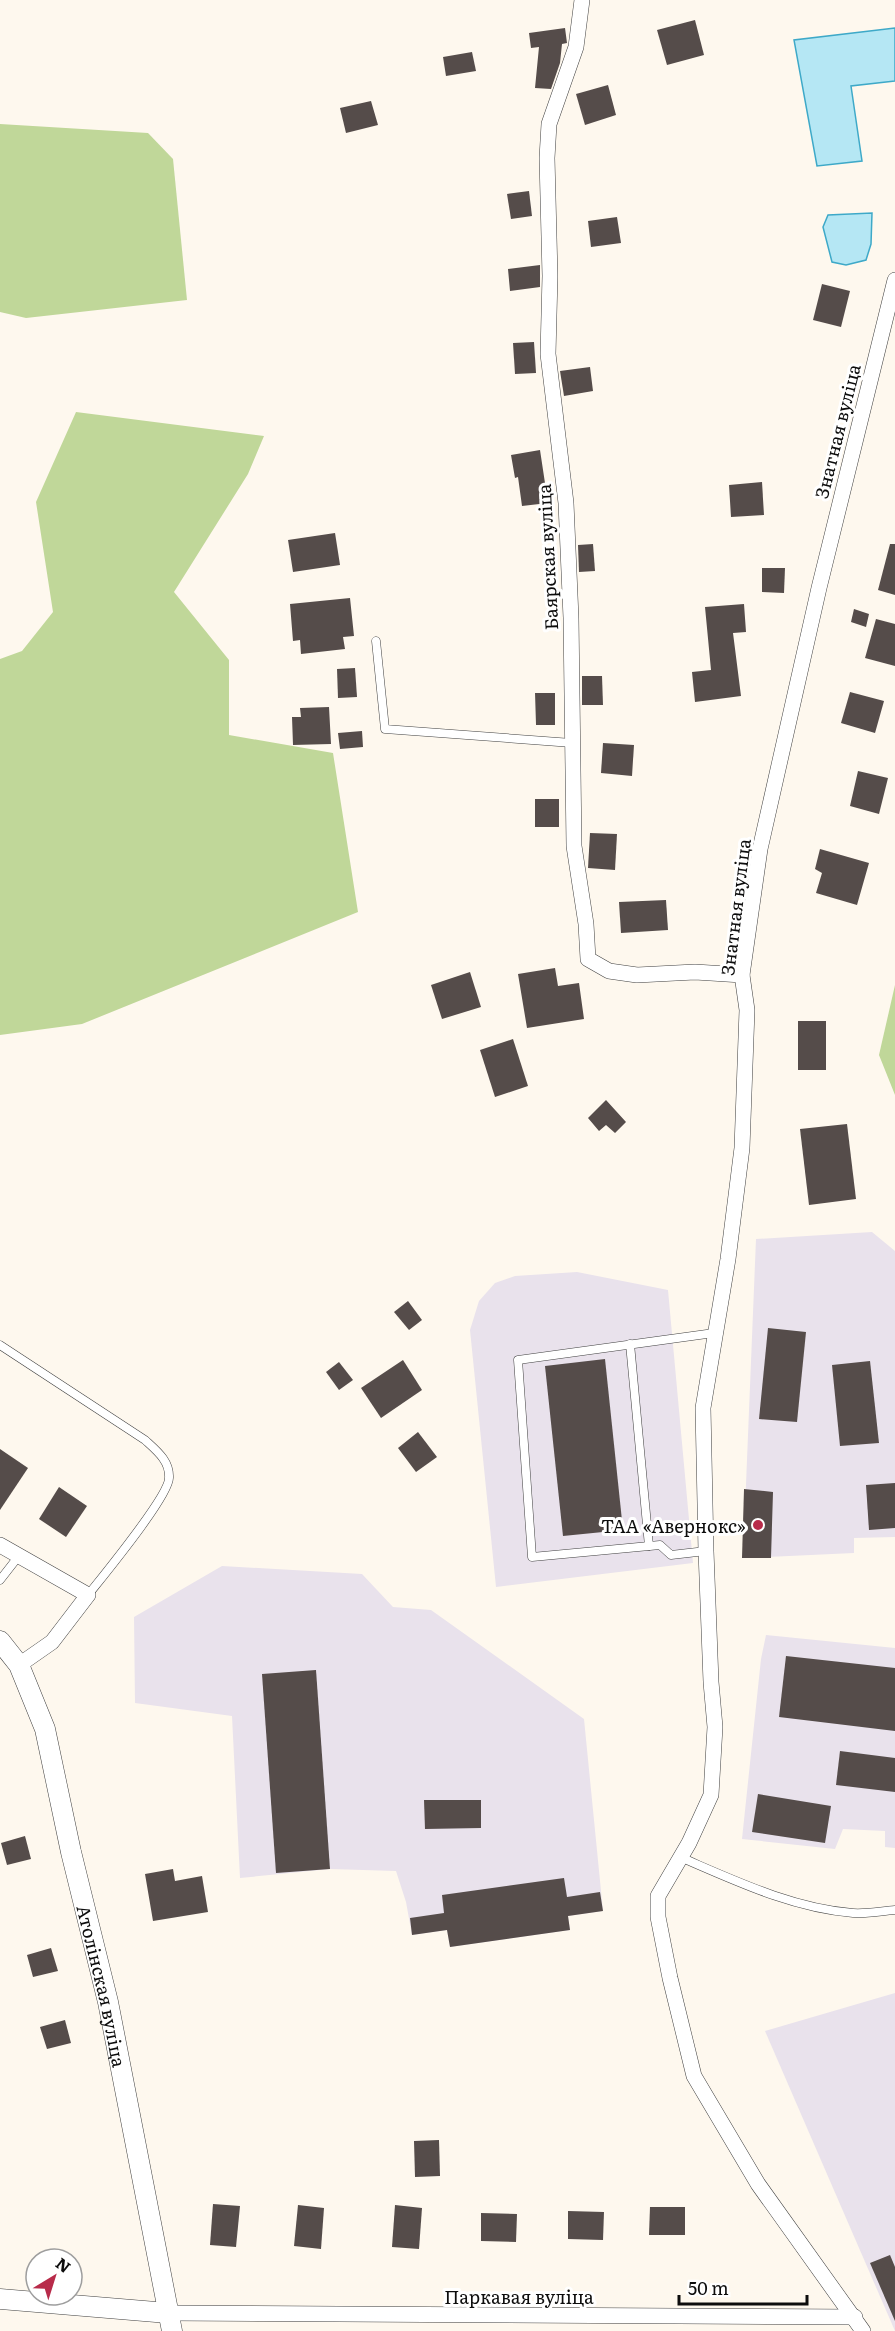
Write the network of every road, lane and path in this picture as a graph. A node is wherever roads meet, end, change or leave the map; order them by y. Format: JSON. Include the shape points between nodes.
{"nodes":[{"id":1,"x":582,"y":0,"type":"edge"},
{"id":2,"x":895,"y":280,"type":"edge"},
{"id":3,"x":376,"y":641,"type":"dead end"},
{"id":4,"x":572,"y":743,"type":"junction"},
{"id":5,"x":742,"y":975,"type":"junction"},
{"id":6,"x":714,"y":1333,"type":"junction"},
{"id":7,"x":630,"y":1344,"type":"junction"},
{"id":8,"x":0,"y":1345,"type":"edge"},
{"id":9,"x":0,"y":1545,"type":"edge"},
{"id":10,"x":649,"y":1546,"type":"junction"},
{"id":11,"x":706,"y":1551,"type":"junction"},
{"id":12,"x":18,"y":1557,"type":"junction"},
{"id":13,"x":0,"y":1580,"type":"edge"},
{"id":14,"x":88,"y":1595,"type":"junction"},
{"id":15,"x":0,"y":1641,"type":"edge"},
{"id":16,"x":19,"y":1665,"type":"junction"},
{"id":17,"x":680,"y":1857,"type":"junction"},
{"id":18,"x":895,"y":1910,"type":"edge"},
{"id":19,"x":0,"y":2299,"type":"edge"},
{"id":20,"x":855,"y":2318,"type":"junction"},
{"id":21,"x":170,"y":2322,"type":"edge"},
{"id":22,"x":863,"y":2331,"type":"edge"}],
"edges":[{"from":1,"to":4,"type":"street","name":"Баярская вуліца","via":[[576,47],[549,124],[548,158],[548,354],[566,503]]},
{"from":2,"to":5,"type":"street","name":"Знатная вуліца","via":[[793,696],[760,849]]},
{"from":3,"to":4,"type":"lane","via":[[385,729]]},
{"from":4,"to":5,"type":"street","name":"Баярская вуліца","via":[[574,846],[588,959],[609,971],[637,975]]},
{"from":5,"to":6,"type":"street","name":"Знатная вуліца","via":[[747,1010],[742,1148]]},
{"from":6,"to":7,"type":"lane"},
{"from":6,"to":11,"type":"street","name":"Знатная вуліца","via":[[703,1408]]},
{"from":7,"to":10,"type":"lane"},
{"from":7,"to":10,"type":"lane","via":[[518,1360],[532,1557]]},
{"from":8,"to":14,"type":"lane","via":[[146,1440],[165,1459],[170,1479],[156,1505]]},
{"from":9,"to":12,"type":"street"},
{"from":10,"to":11,"type":"lane","via":[[660,1545],[671,1556]]},
{"from":11,"to":17,"type":"street","name":"Знатная вуліца","via":[[715,1727],[711,1795]]},
{"from":12,"to":13,"type":"lane"},
{"from":12,"to":14,"type":"street"},
{"from":14,"to":16,"type":"street","via":[[52,1642]]},
{"from":15,"to":16,"type":"street","name":"Атолінская вуліца"},
{"from":16,"to":21,"type":"street","name":"Атолінская вуліца","via":[[45,1729],[70,1852],[108,2002]]},
{"from":17,"to":18,"type":"lane","via":[[794,1903],[854,1913]]},
{"from":17,"to":20,"type":"street","name":"Знатная вуліца","via":[[658,1896],[658,1917],[694,2076],[758,2184]]},
{"from":19,"to":21,"type":"street"},
{"from":20,"to":21,"type":"street","name":"Паркавая вуліца"},
{"from":20,"to":22,"type":"street"}]}
